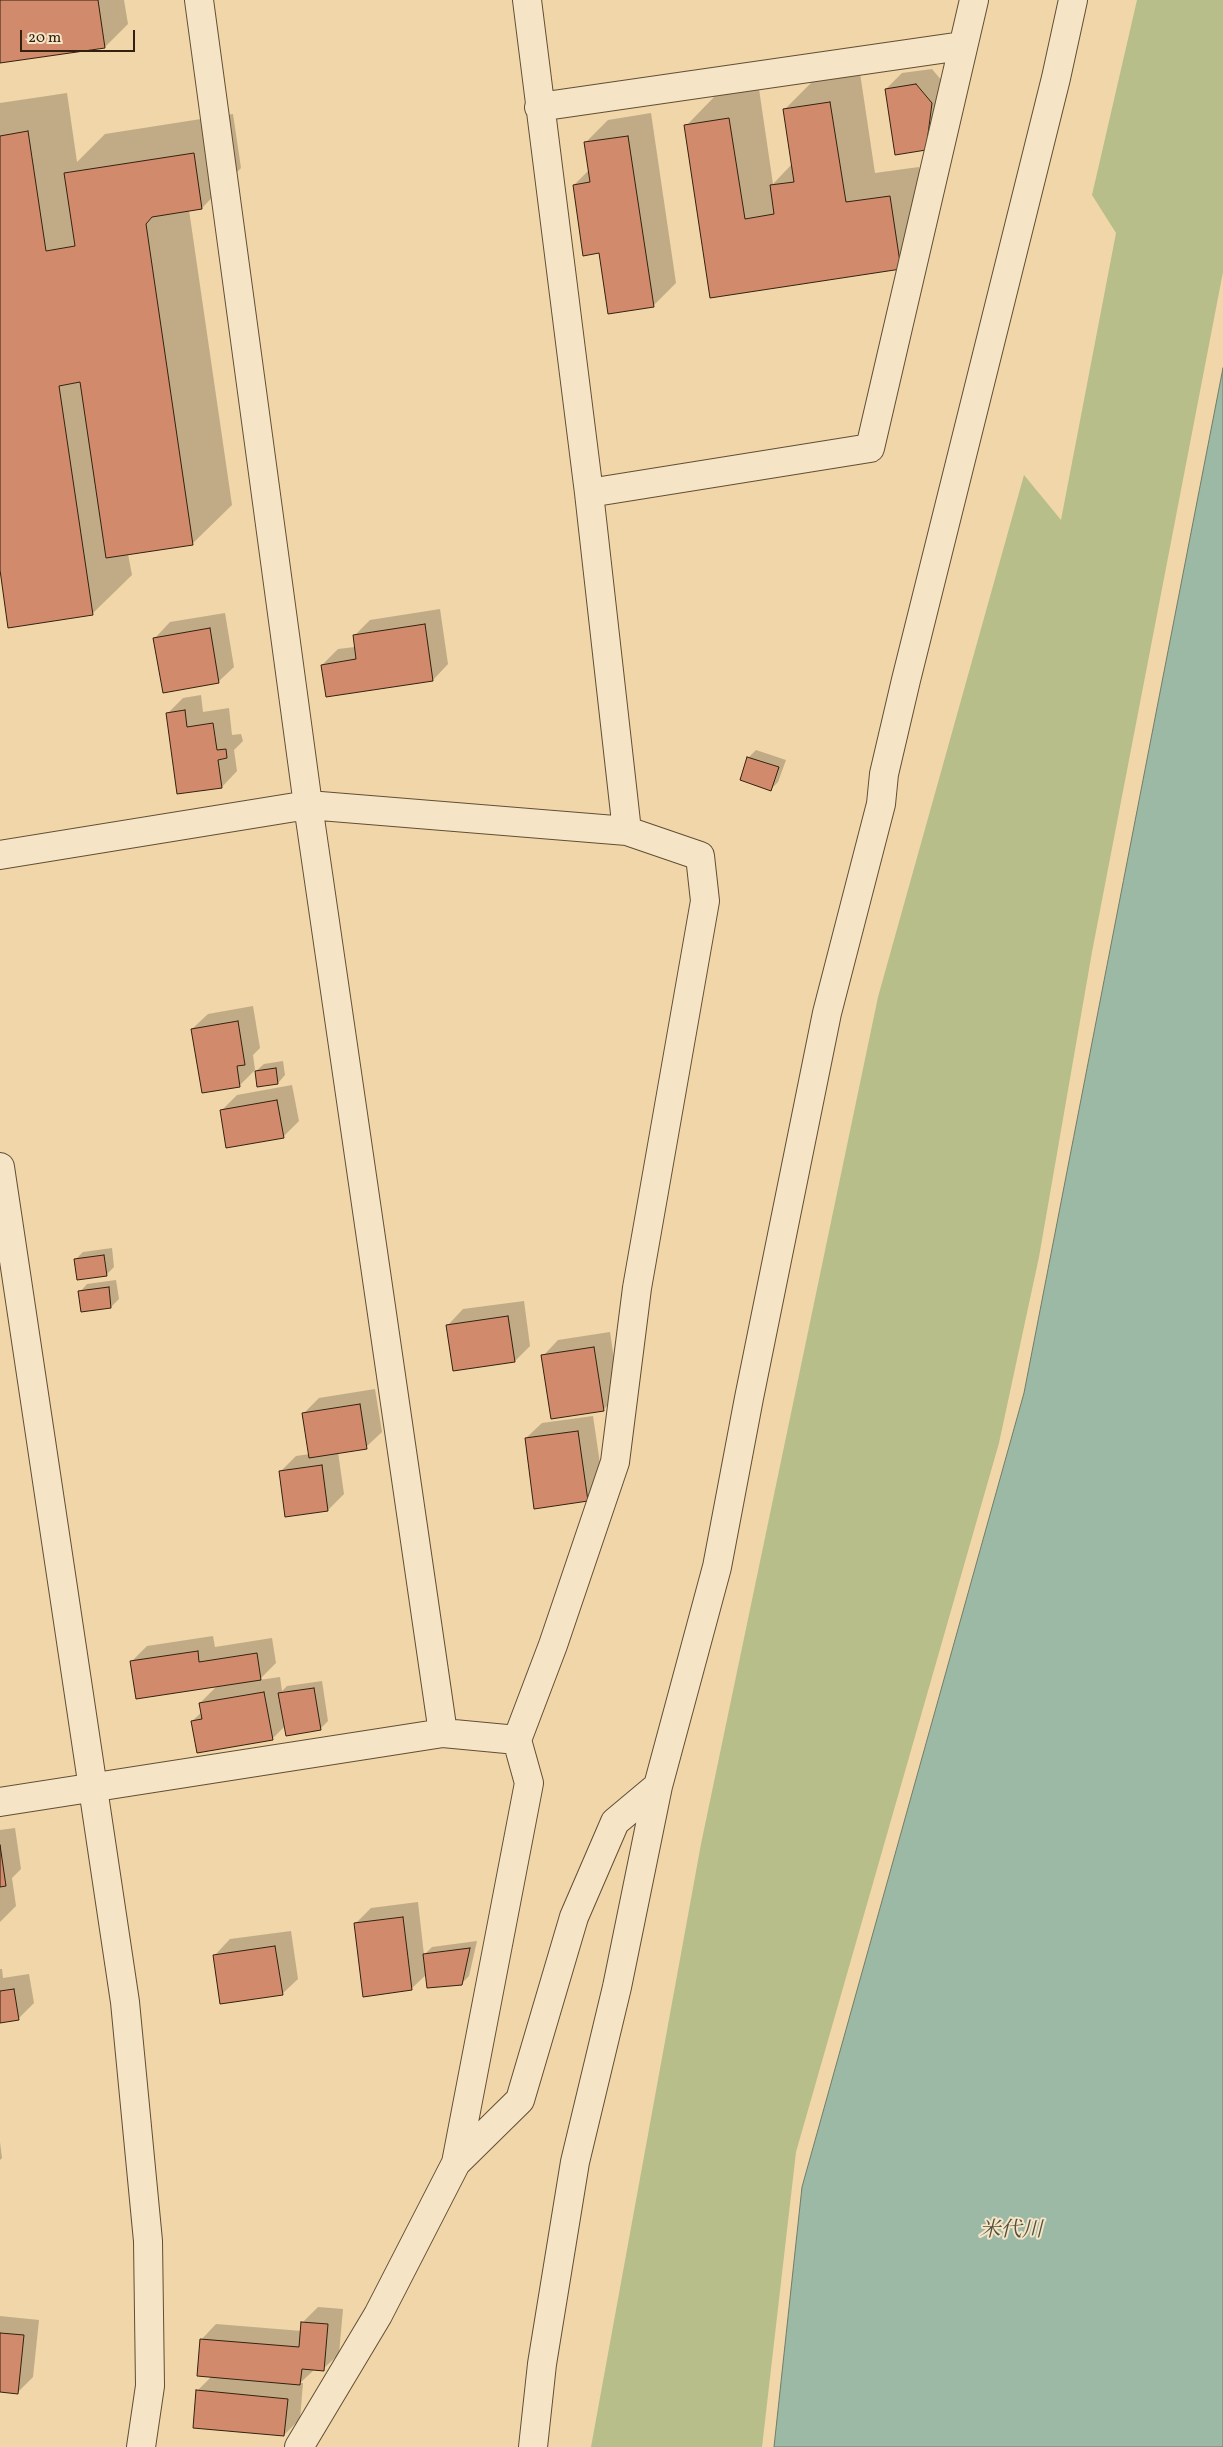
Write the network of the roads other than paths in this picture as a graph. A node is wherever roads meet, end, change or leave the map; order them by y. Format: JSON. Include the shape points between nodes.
{"nodes":[{"id":1,"x":199,"y":0,"type":"edge"},
{"id":2,"x":527,"y":0,"type":"edge"},
{"id":3,"x":974,"y":0,"type":"edge"},
{"id":4,"x":1073,"y":0,"type":"edge"},
{"id":5,"x":962,"y":46,"type":"junction"},
{"id":6,"x":539,"y":107,"type":"junction"},
{"id":7,"x":589,"y":492,"type":"junction"},
{"id":8,"x":308,"y":806,"type":"junction"},
{"id":9,"x":627,"y":830,"type":"junction"},
{"id":10,"x":0,"y":855,"type":"edge"},
{"id":11,"x":0,"y":1168,"type":"edge"},
{"id":12,"x":443,"y":1733,"type":"junction"},
{"id":13,"x":517,"y":1740,"type":"junction"},
{"id":14,"x":658,"y":1786,"type":"junction"},
{"id":15,"x":95,"y":1788,"type":"junction"},
{"id":16,"x":0,"y":1802,"type":"edge"},
{"id":17,"x":456,"y":2163,"type":"junction"},
{"id":18,"x":141,"y":2447,"type":"edge"},
{"id":19,"x":299,"y":2447,"type":"edge"},
{"id":20,"x":533,"y":2447,"type":"edge"}],
"edges":[{"from":1,"to":8,"type":"street"},
{"from":2,"to":6,"type":"street"},
{"from":3,"to":5,"type":"street"},
{"from":4,"to":14,"type":"street","via":[[906,680],[884,774],[881,804],[827,1013],[718,1567]]},
{"from":5,"to":6,"type":"street"},
{"from":5,"to":7,"type":"street","via":[[870,448]]},
{"from":6,"to":7,"type":"street"},
{"from":7,"to":9,"type":"street"},
{"from":8,"to":9,"type":"street"},
{"from":8,"to":10,"type":"street"},
{"from":8,"to":12,"type":"street"},
{"from":9,"to":13,"type":"street","via":[[700,856],[705,901],[637,1288],[615,1462]]},
{"from":11,"to":15,"type":"street"},
{"from":12,"to":13,"type":"street"},
{"from":12,"to":15,"type":"street"},
{"from":13,"to":17,"type":"street","via":[[529,1783]]},
{"from":14,"to":17,"type":"street","via":[[615,1822],[574,1917],[520,2100]]},
{"from":14,"to":20,"type":"street","via":[[617,1987],[575,2162],[542,2364]]},
{"from":15,"to":16,"type":"street"},
{"from":15,"to":18,"type":"street","via":[[126,2002],[148,2241],[150,2386]]},
{"from":17,"to":19,"type":"street","via":[[378,2315]]}]}
